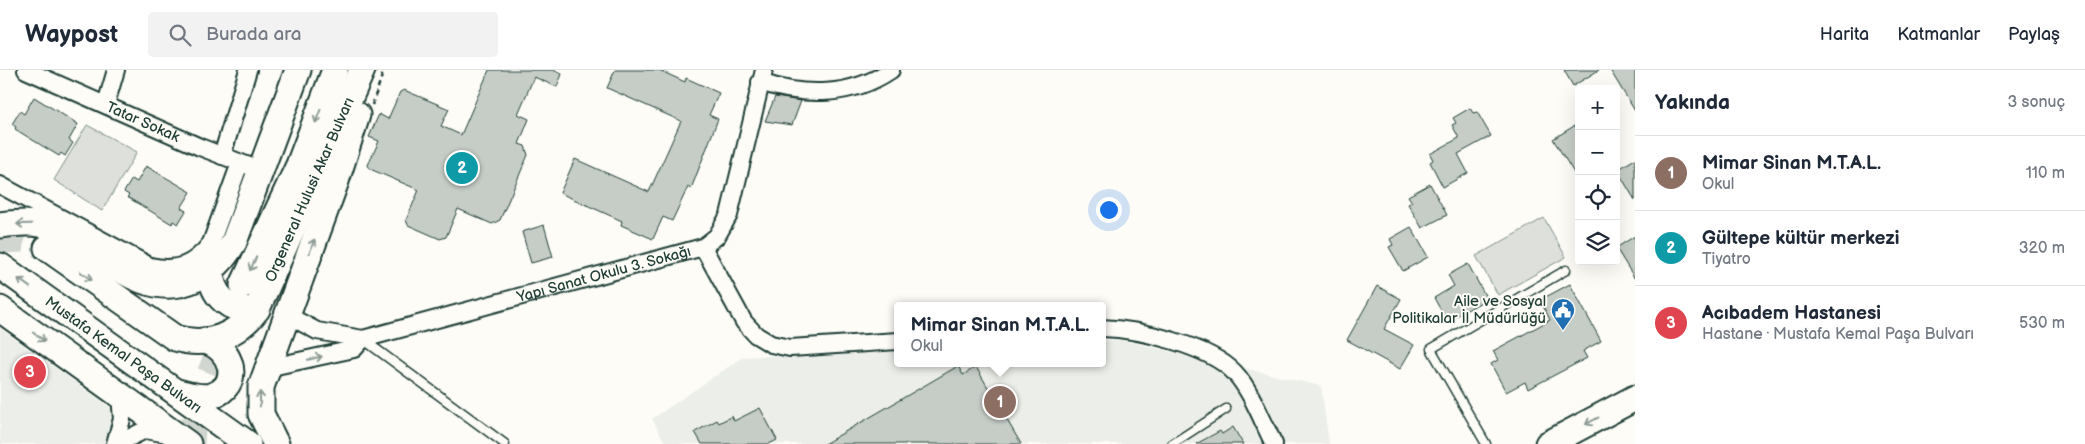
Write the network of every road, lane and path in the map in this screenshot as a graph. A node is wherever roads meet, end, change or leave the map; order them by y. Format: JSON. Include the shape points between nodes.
{"nodes":[{"id":1,"x":26,"y":70,"type":"edge"},
{"id":2,"x":116,"y":70,"type":"edge"},
{"id":3,"x":248,"y":70,"type":"edge"},
{"id":4,"x":298,"y":70,"type":"edge"},
{"id":5,"x":335,"y":70,"type":"edge"},
{"id":6,"x":362,"y":70,"type":"edge"},
{"id":7,"x":366,"y":70,"type":"edge"},
{"id":8,"x":891,"y":70,"type":"edge"},
{"id":9,"x":762,"y":76,"type":"edge"},
{"id":10,"x":106,"y":104,"type":"junction"},
{"id":11,"x":222,"y":156,"type":"junction"},
{"id":12,"x":250,"y":167,"type":"junction"},
{"id":13,"x":0,"y":185,"type":"edge"},
{"id":14,"x":0,"y":225,"type":"edge"},
{"id":15,"x":703,"y":247,"type":"junction"},
{"id":16,"x":47,"y":248,"type":"tunnel mouth"},
{"id":17,"x":0,"y":266,"type":"edge"},
{"id":18,"x":211,"y":270,"type":"junction"},
{"id":19,"x":1566,"y":270,"type":"dead end"},
{"id":20,"x":243,"y":285,"type":"dead end"},
{"id":21,"x":0,"y":309,"type":"edge"},
{"id":22,"x":257,"y":310,"type":"junction"},
{"id":23,"x":287,"y":315,"type":"junction"},
{"id":24,"x":1106,"y":328,"type":"edge"},
{"id":25,"x":363,"y":339,"type":"junction"},
{"id":26,"x":204,"y":341,"type":"junction"},
{"id":27,"x":894,"y":341,"type":"edge"},
{"id":28,"x":267,"y":368,"type":"junction"},
{"id":29,"x":172,"y":390,"type":"junction"},
{"id":30,"x":120,"y":396,"type":"junction"},
{"id":31,"x":1635,"y":398,"type":"edge"},
{"id":32,"x":1226,"y":409,"type":"dead end"},
{"id":33,"x":182,"y":440,"type":"edge"},
{"id":34,"x":116,"y":444,"type":"edge"},
{"id":35,"x":248,"y":444,"type":"edge"},
{"id":36,"x":276,"y":444,"type":"edge"},
{"id":37,"x":505,"y":444,"type":"edge"},
{"id":38,"x":1172,"y":444,"type":"edge"},
{"id":39,"x":1274,"y":444,"type":"edge"},
{"id":40,"x":1486,"y":444,"type":"edge"},
{"id":41,"x":1548,"y":444,"type":"edge"}],
"edges":[{"from":1,"to":10,"type":"street","name":"Tatar Sokak"},
{"from":2,"to":10,"type":"street"},
{"from":3,"to":11,"type":"street"},
{"from":4,"to":12,"type":"main road"},
{"from":5,"to":20,"type":"main road","name":"Orgeneral Hulusi Akar Bulvarı","one_way":true,"via":[[299,165]]},
{"from":6,"to":22,"type":"main road","name":"Orgeneral Hulusi Akar Bulvarı"},
{"from":23,"to":7,"type":"main road","one_way":true,"via":[[354,126]]},
{"from":8,"to":9,"type":"street","via":[[858,86],[828,92],[793,91]]},
{"from":9,"to":15,"type":"street","name":"Yapı Sanat Okulu 3. Sokağı","via":[[728,216],[717,236]]},
{"from":10,"to":11,"type":"street","name":"Tatar Sokak"},
{"from":11,"to":12,"type":"street","name":"Tatar Sokak"},
{"from":12,"to":13,"type":"street","via":[[210,243],[191,264],[178,268],[150,266]]},
{"from":12,"to":18,"type":"main road","via":[[234,242]]},
{"from":18,"to":14,"type":"main road","one_way":true,"via":[[181,284],[157,285],[120,269],[53,228],[25,223]]},
{"from":15,"to":25,"type":"street","name":"Yapı Sanat Okulu 3. Sokağı"},
{"from":15,"to":27,"type":"street","via":[[744,322],[771,344],[790,348]]},
{"from":16,"to":26,"type":"main road","one_way":true,"via":[[166,333],[184,341]]},
{"from":29,"to":17,"type":"main road","name":"Mustafa Kemal Paşa Bulvarı","one_way":true},
{"from":18,"to":22,"type":"main road","via":[[213,286],[221,299],[242,310]]},
{"from":19,"to":40,"type":"lane","via":[[1431,349]]},
{"from":21,"to":30,"type":"main road","one_way":true},
{"from":22,"to":26,"type":"main road","via":[[235,332]]},
{"from":23,"to":25,"type":"street","name":"Yapı Sanat Okulu 3. Sokağı","via":[[317,331]]},
{"from":23,"to":28,"type":"main road"},
{"from":24,"to":39,"type":"street","via":[[1150,334],[1220,361],[1242,382]]},
{"from":28,"to":25,"type":"street","name":"Yapı Sanat Okulu 3. Sokağı","one_way":true,"via":[[354,349]]},
{"from":25,"to":37,"type":"lane"},
{"from":26,"to":29,"type":"main road","via":[[217,346],[226,355],[232,372],[227,384],[206,397]]},
{"from":36,"to":28,"type":"main road","one_way":true,"via":[[264,424],[259,404],[260,387]]},
{"from":29,"to":35,"type":"main road","name":"Mustafa Kemal Paşa Bulvarı"},
{"from":30,"to":33,"type":"main road"},
{"from":30,"to":34,"type":"street","via":[[122,419]]},
{"from":31,"to":41,"type":"main road","one_way":true},
{"from":32,"to":38,"type":"lane"},
{"from":33,"to":34,"type":"street","via":[[145,430]]}]}
